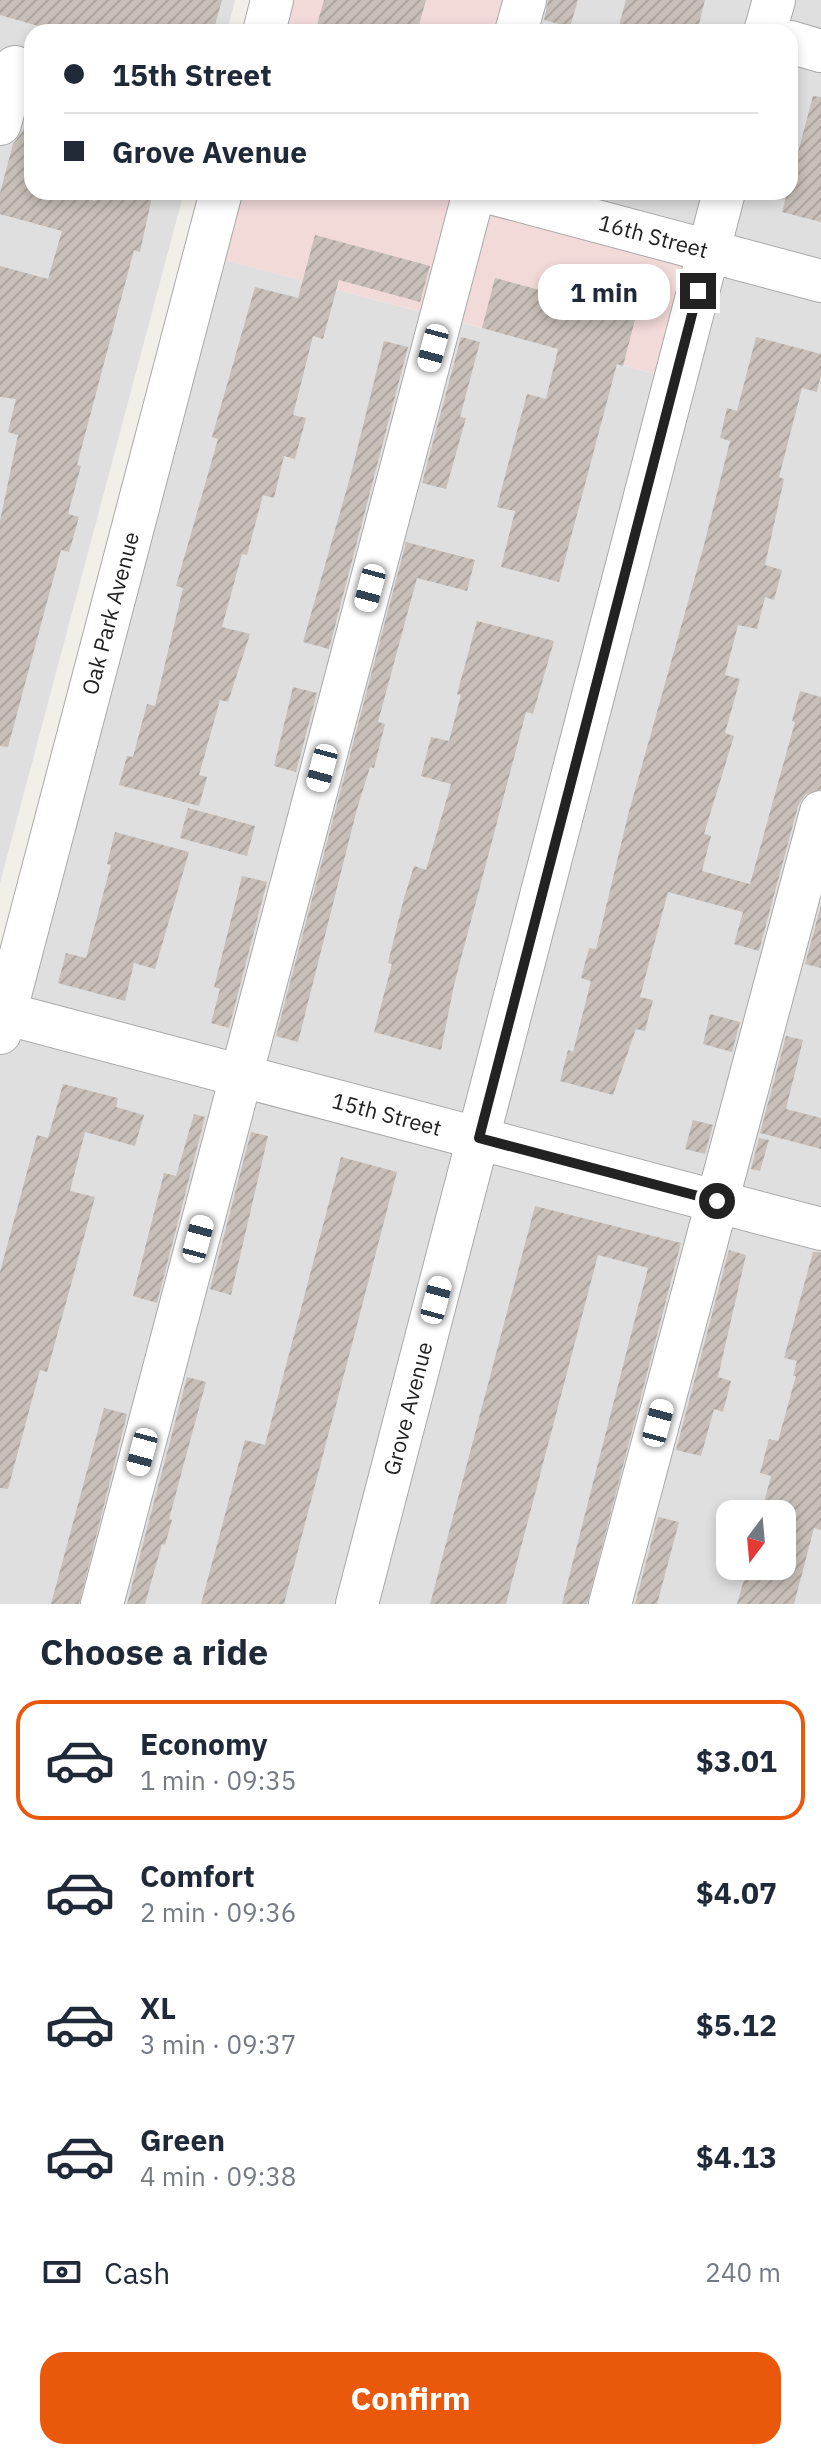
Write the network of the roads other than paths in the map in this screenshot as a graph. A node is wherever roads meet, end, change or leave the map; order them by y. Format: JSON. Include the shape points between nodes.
{"nodes":[{"id":1,"x":272,"y":0,"type":"edge"},
{"id":2,"x":525,"y":0,"type":"edge"},
{"id":3,"x":774,"y":0,"type":"edge"},
{"id":4,"x":266,"y":24,"type":"edge"},
{"id":5,"x":518,"y":24,"type":"edge"},
{"id":6,"x":767,"y":24,"type":"edge"},
{"id":7,"x":798,"y":44,"type":"edge"},
{"id":8,"x":821,"y":51,"type":"edge"},
{"id":9,"x":16,"y":67,"type":"edge"},
{"id":10,"x":0,"y":124,"type":"edge"},
{"id":11,"x":219,"y":200,"type":"edge"},
{"id":12,"x":472,"y":200,"type":"edge"},
{"id":13,"x":517,"y":200,"type":"edge"},
{"id":14,"x":722,"y":200,"type":"edge"},
{"id":15,"x":709,"y":251,"type":"junction"},
{"id":16,"x":821,"y":281,"type":"edge"},
{"id":17,"x":821,"y":812,"type":"edge"},
{"id":18,"x":2,"y":1019,"type":"edge"},
{"id":19,"x":241,"y":1075,"type":"junction"},
{"id":20,"x":479,"y":1138,"type":"junction"},
{"id":21,"x":717,"y":1201,"type":"junction"},
{"id":22,"x":821,"y":1229,"type":"edge"},
{"id":23,"x":102,"y":1604,"type":"edge"},
{"id":24,"x":357,"y":1604,"type":"edge"},
{"id":25,"x":610,"y":1604,"type":"edge"}],
"edges":[{"from":1,"to":4,"type":"street"},
{"from":2,"to":5,"type":"street"},
{"from":3,"to":6,"type":"street"},
{"from":7,"to":8,"type":"street"},
{"from":9,"to":10,"type":"street"},
{"from":11,"to":18,"type":"street","name":"Oak Park Avenue"},
{"from":12,"to":19,"type":"street"},
{"from":13,"to":15,"type":"street","name":"16th Street"},
{"from":14,"to":15,"type":"street","name":"Grove Avenue"},
{"from":15,"to":16,"type":"street","name":"16th Street"},
{"from":15,"to":20,"type":"street","name":"Grove Avenue"},
{"from":17,"to":21,"type":"street"},
{"from":18,"to":19,"type":"street","name":"15th Street"},
{"from":19,"to":20,"type":"street","name":"15th Street"},
{"from":19,"to":23,"type":"street"},
{"from":20,"to":21,"type":"street","name":"15th Street"},
{"from":20,"to":24,"type":"street","name":"Grove Avenue"},
{"from":21,"to":22,"type":"street","name":"15th Street"},
{"from":21,"to":25,"type":"street"}]}
